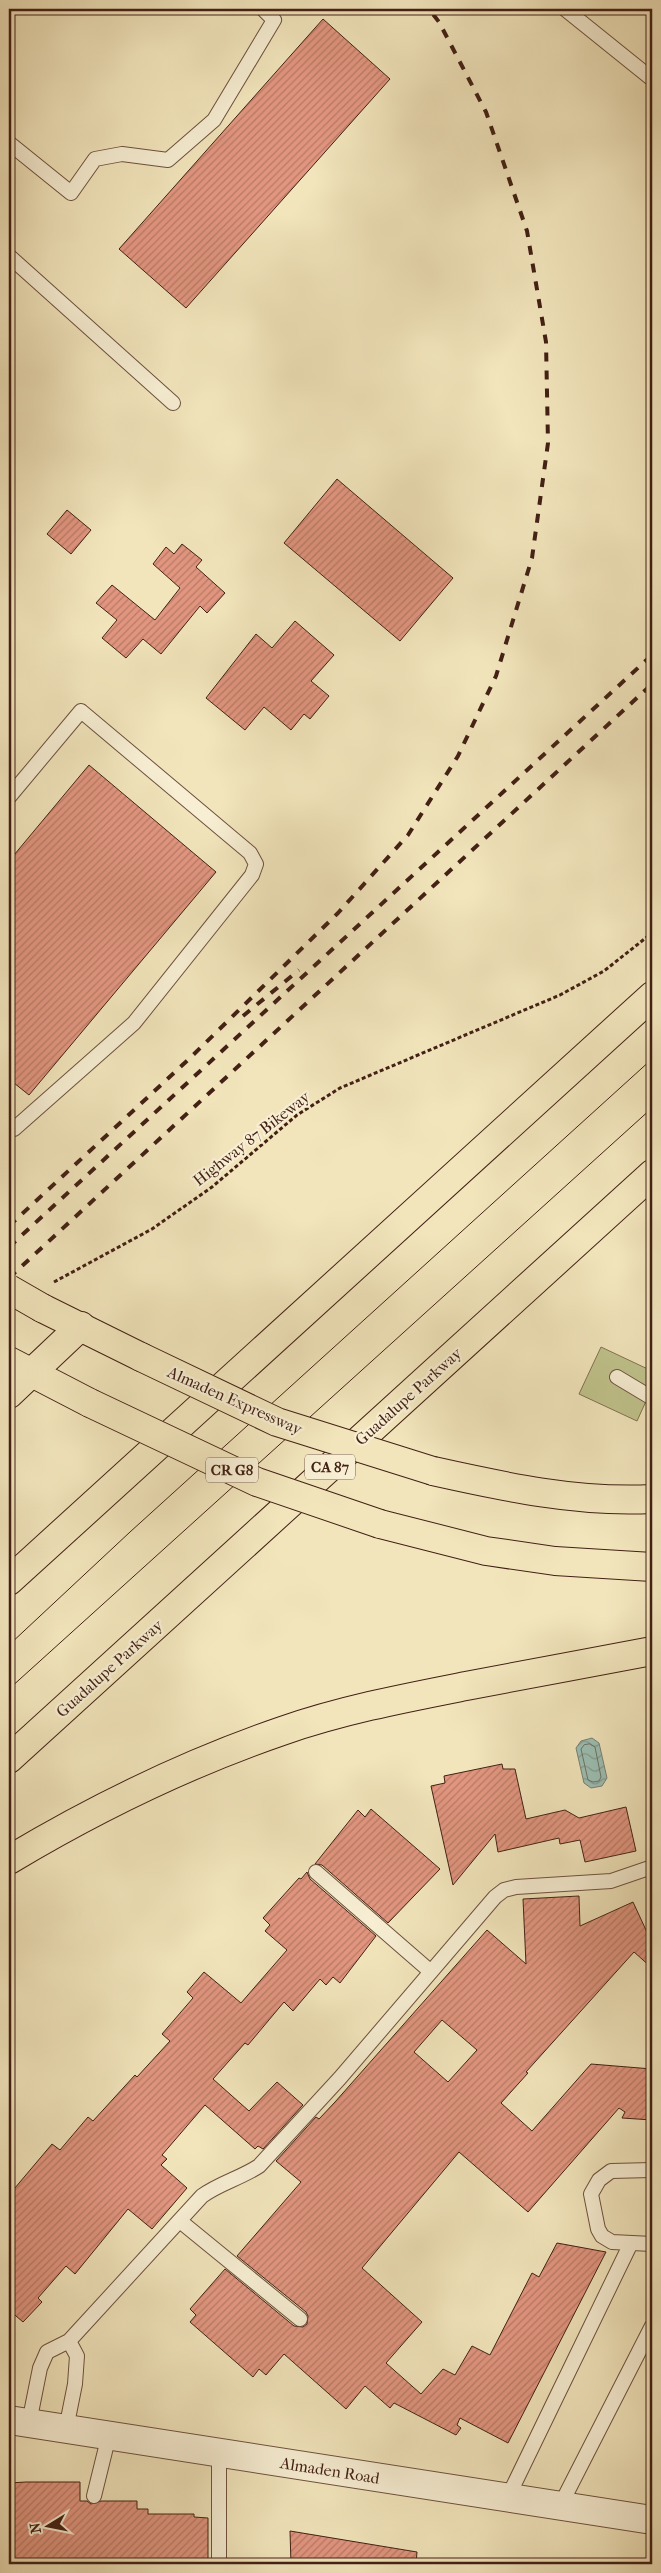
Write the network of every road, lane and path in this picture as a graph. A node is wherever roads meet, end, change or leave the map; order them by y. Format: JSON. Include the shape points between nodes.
{"nodes":[{"id":1,"x":263,"y":9,"type":"edge"},
{"id":2,"x":565,"y":9,"type":"edge"},
{"id":3,"x":652,"y":79,"type":"edge"},
{"id":4,"x":9,"y":143,"type":"edge"},
{"id":5,"x":9,"y":256,"type":"edge"},
{"id":6,"x":173,"y":403,"type":"dead end"},
{"id":7,"x":9,"y":797,"type":"edge"},
{"id":8,"x":652,"y":933,"type":"edge"},
{"id":9,"x":652,"y":996,"type":"edge"},
{"id":10,"x":9,"y":1129,"type":"edge"},
{"id":11,"x":652,"y":1174,"type":"edge"},
{"id":12,"x":9,"y":1289,"type":"edge"},
{"id":13,"x":45,"y":1296,"type":"junction"},
{"id":14,"x":81,"y":1326,"type":"junction"},
{"id":15,"x":19,"y":1367,"type":"edge"},
{"id":16,"x":617,"y":1377,"type":"dead end"},
{"id":17,"x":9,"y":1394,"type":"edge"},
{"id":18,"x":652,"y":1398,"type":"edge"},
{"id":19,"x":652,"y":1500,"type":"edge"},
{"id":20,"x":652,"y":1566,"type":"edge"},
{"id":21,"x":9,"y":1581,"type":"edge"},
{"id":22,"x":652,"y":1650,"type":"edge"},
{"id":23,"x":9,"y":1759,"type":"edge"},
{"id":24,"x":9,"y":1860,"type":"edge"},
{"id":25,"x":652,"y":1867,"type":"edge"},
{"id":26,"x":316,"y":1872,"type":"dead end"},
{"id":27,"x":431,"y":1972,"type":"junction"},
{"id":28,"x":652,"y":2170,"type":"edge"},
{"id":29,"x":180,"y":2221,"type":"junction"},
{"id":30,"x":631,"y":2243,"type":"junction"},
{"id":31,"x":652,"y":2244,"type":"edge"},
{"id":32,"x":300,"y":2319,"type":"dead end"},
{"id":33,"x":652,"y":2326,"type":"edge"},
{"id":34,"x":69,"y":2341,"type":"junction"},
{"id":35,"x":19,"y":2421,"type":"edge"},
{"id":36,"x":66,"y":2429,"type":"junction"},
{"id":37,"x":109,"y":2435,"type":"junction"},
{"id":38,"x":218,"y":2453,"type":"junction"},
{"id":39,"x":94,"y":2496,"type":"dead end"},
{"id":40,"x":507,"y":2499,"type":"junction"},
{"id":41,"x":560,"y":2506,"type":"junction"},
{"id":42,"x":652,"y":2520,"type":"edge"},
{"id":43,"x":219,"y":2564,"type":"edge"}],
"edges":[{"from":1,"to":4,"type":"lane","via":[[274,20],[214,120],[168,160],[122,154],[95,159],[71,193]]},
{"from":2,"to":3,"type":"lane"},
{"from":5,"to":6,"type":"lane"},
{"from":7,"to":10,"type":"lane","via":[[81,712],[250,853],[256,864],[252,875],[134,1024],[14,1129]]},
{"from":8,"to":13,"type":"path","name":"Highway 87 Bikeway","via":[[604,971],[560,995],[340,1088],[297,1115],[212,1187]]},
{"from":9,"to":21,"type":"main road"},
{"from":11,"to":23,"type":"main road","name":"Guadalupe Parkway","number":"CA 87"},
{"from":12,"to":13,"type":"main road","name":"Almaden Expressway","bridge":true},
{"from":13,"to":14,"type":"main road","name":"Almaden Expressway"},
{"from":14,"to":15,"type":"main road"},
{"from":14,"to":19,"type":"main road","name":"Almaden Expressway","bridge":true,"via":[[278,1422],[433,1471],[515,1490],[580,1498]]},
{"from":15,"to":17,"type":"main road"},
{"from":15,"to":20,"type":"main road","number":"CR G8","bridge":true,"via":[[258,1482],[380,1524],[486,1551],[555,1561]]},
{"from":16,"to":18,"type":"lane"},
{"from":22,"to":24,"type":"main road","via":[[421,1695],[284,1730],[138,1789]]},
{"from":25,"to":27,"type":"lane","via":[[611,1881],[504,1890]]},
{"from":26,"to":27,"type":"lane"},
{"from":27,"to":29,"type":"lane","via":[[259,2166],[248,2174],[216,2186],[202,2196]]},
{"from":28,"to":30,"type":"lane","via":[[611,2171],[599,2180],[591,2194],[602,2236],[612,2242]]},
{"from":29,"to":32,"type":"lane"},
{"from":29,"to":34,"type":"lane"},
{"from":30,"to":31,"type":"lane"},
{"from":30,"to":40,"type":"lane"},
{"from":33,"to":41,"type":"lane"},
{"from":34,"to":35,"type":"lane","via":[[47,2352]]},
{"from":34,"to":36,"type":"lane","via":[[77,2356]]},
{"from":35,"to":36,"type":"street","name":"Almaden Road"},
{"from":36,"to":37,"type":"street","name":"Almaden Road"},
{"from":37,"to":38,"type":"street","name":"Almaden Road"},
{"from":37,"to":39,"type":"lane"},
{"from":38,"to":40,"type":"street","name":"Almaden Road"},
{"from":38,"to":43,"type":"lane"},
{"from":40,"to":41,"type":"street","name":"Almaden Road"},
{"from":41,"to":42,"type":"street","name":"Almaden Road"}]}
